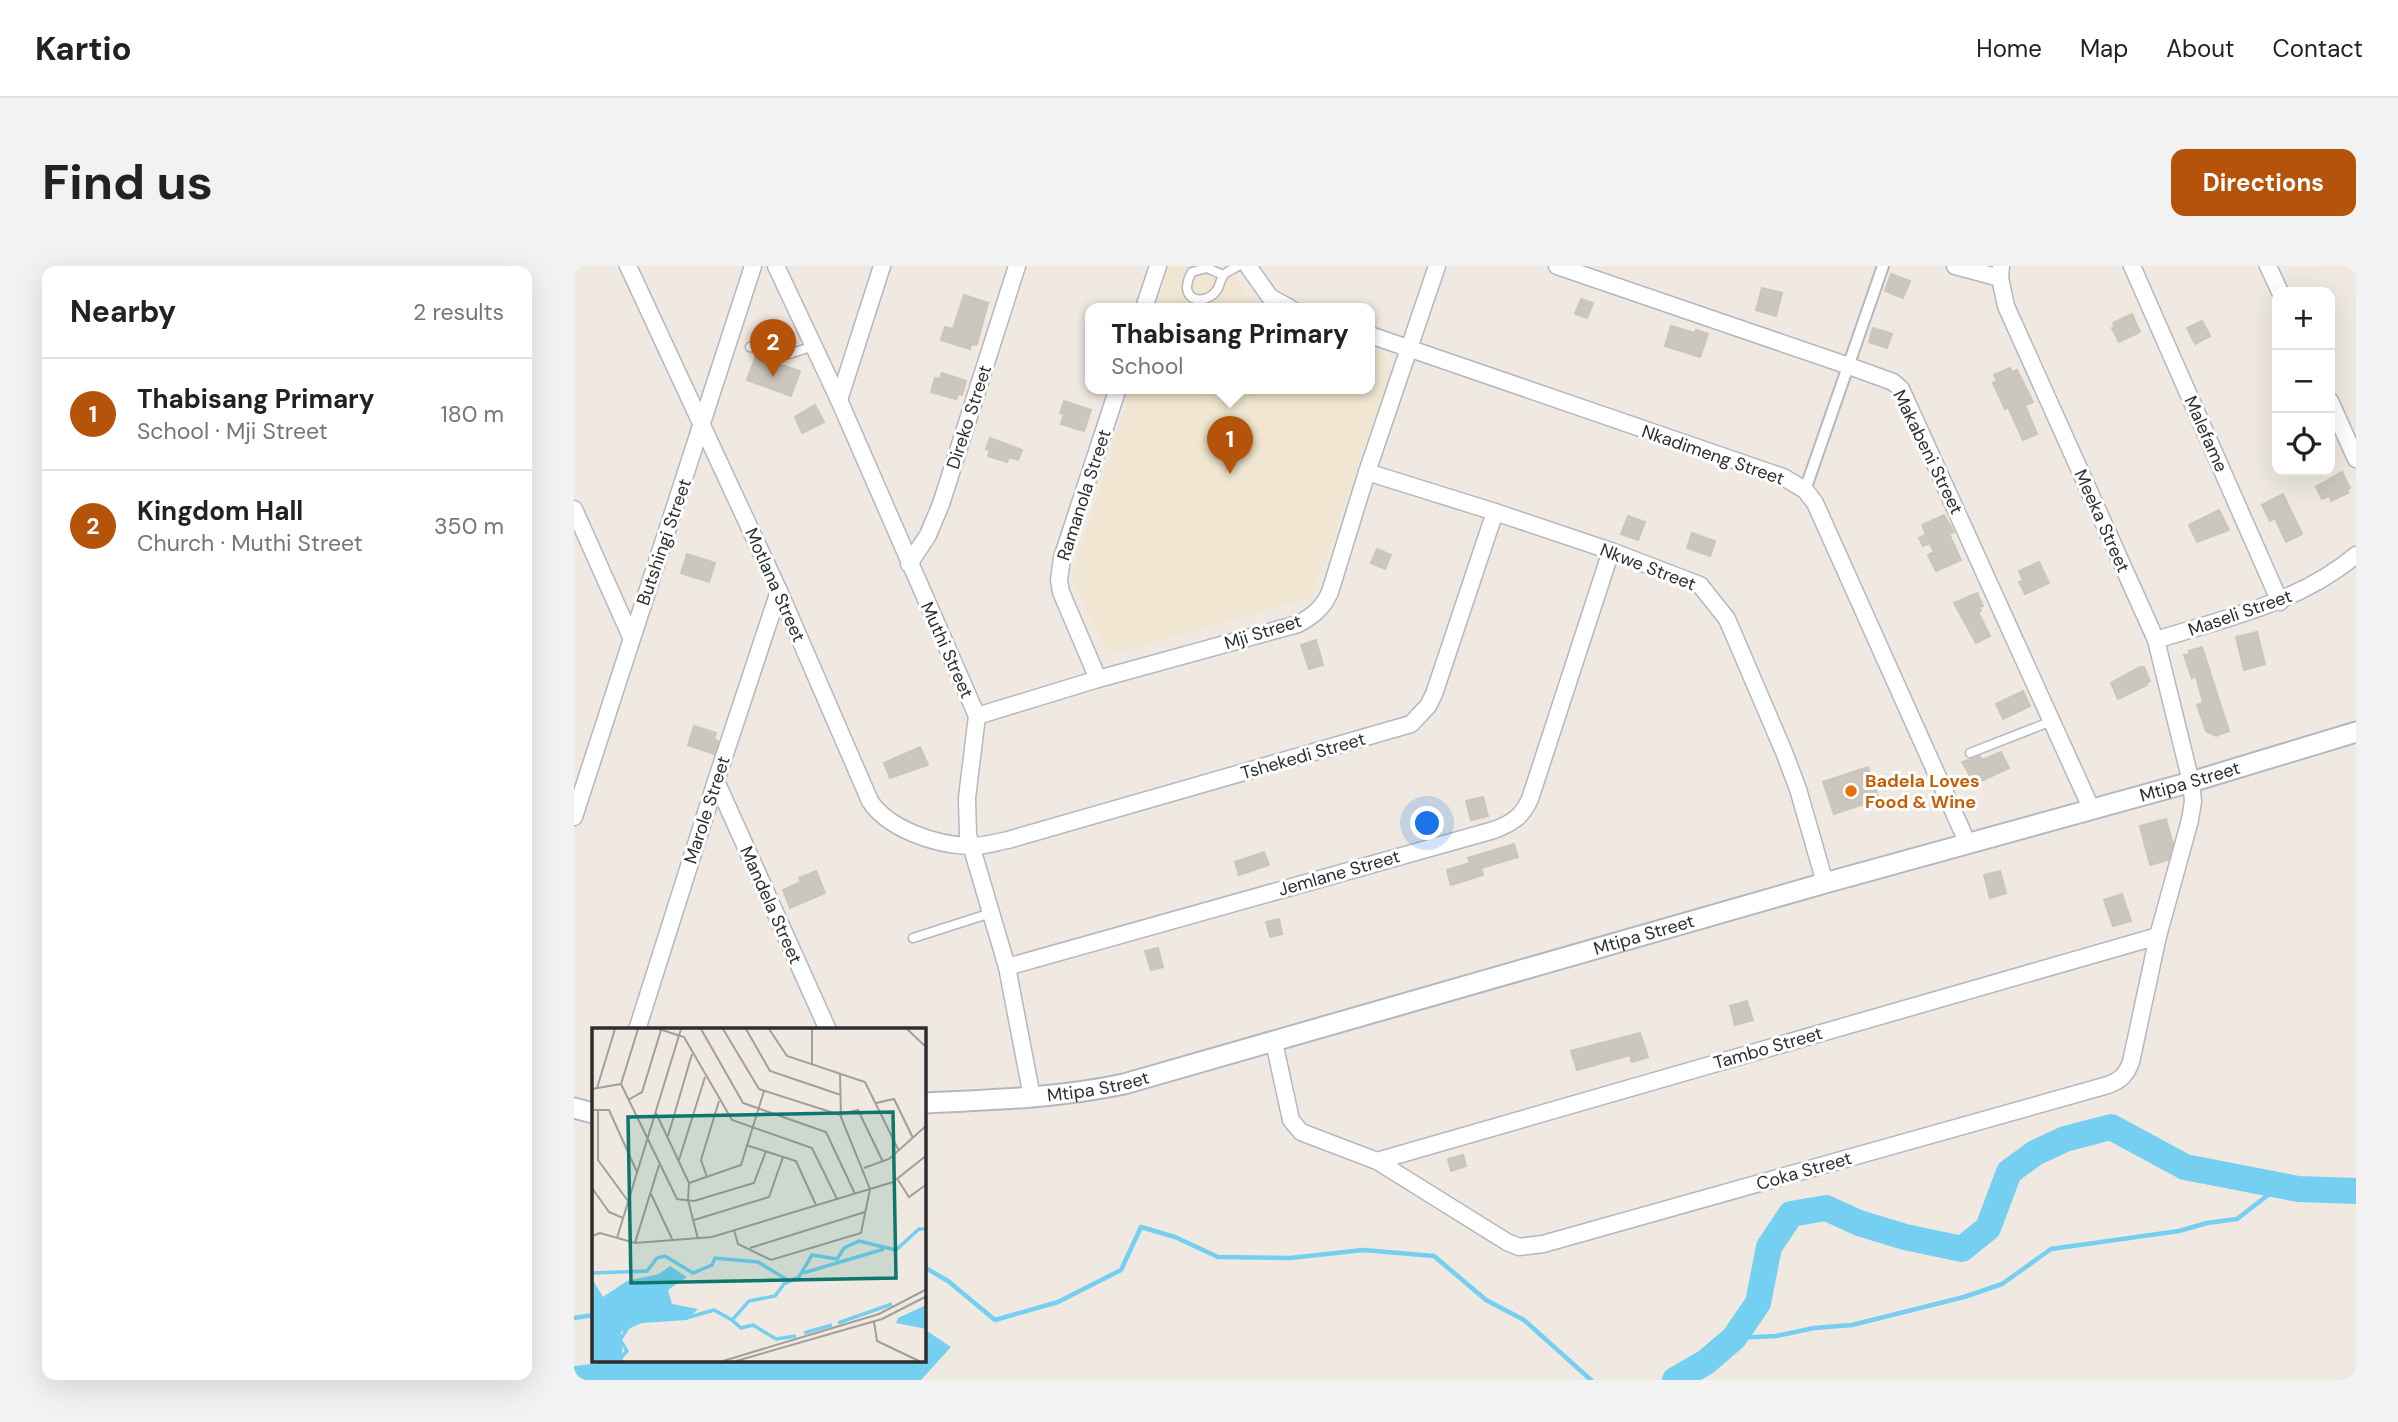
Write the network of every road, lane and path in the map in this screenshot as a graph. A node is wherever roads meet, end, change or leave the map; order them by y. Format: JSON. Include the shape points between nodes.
{"nodes":[{"id":1,"x":628,"y":266,"type":"edge"},
{"id":2,"x":753,"y":266,"type":"edge"},
{"id":3,"x":776,"y":266,"type":"edge"},
{"id":4,"x":882,"y":266,"type":"edge"},
{"id":5,"x":1017,"y":266,"type":"edge"},
{"id":6,"x":1158,"y":266,"type":"edge"},
{"id":7,"x":1238,"y":266,"type":"edge"},
{"id":8,"x":1248,"y":266,"type":"edge"},
{"id":9,"x":1437,"y":266,"type":"edge"},
{"id":10,"x":1557,"y":266,"type":"edge"},
{"id":11,"x":1882,"y":266,"type":"edge"},
{"id":12,"x":1955,"y":266,"type":"edge"},
{"id":13,"x":2132,"y":266,"type":"edge"},
{"id":14,"x":2268,"y":266,"type":"edge"},
{"id":15,"x":2004,"y":270,"type":"edge"},
{"id":16,"x":1223,"y":275,"type":"junction"},
{"id":17,"x":2278,"y":287,"type":"edge"},
{"id":18,"x":1146,"y":303,"type":"edge"},
{"id":19,"x":1200,"y":303,"type":"edge"},
{"id":20,"x":1203,"y":303,"type":"edge"},
{"id":21,"x":1281,"y":303,"type":"edge"},
{"id":22,"x":1375,"y":337,"type":"edge"},
{"id":23,"x":750,"y":346,"type":"dead end"},
{"id":24,"x":814,"y":346,"type":"junction"},
{"id":25,"x":1409,"y":349,"type":"junction"},
{"id":26,"x":1849,"y":366,"type":"junction"},
{"id":27,"x":1116,"y":394,"type":"edge"},
{"id":28,"x":839,"y":400,"type":"junction"},
{"id":29,"x":2335,"y":412,"type":"edge"},
{"id":30,"x":703,"y":427,"type":"junction"},
{"id":31,"x":2356,"y":459,"type":"edge"},
{"id":32,"x":1367,"y":472,"type":"junction"},
{"id":33,"x":1805,"y":490,"type":"junction"},
{"id":34,"x":574,"y":509,"type":"edge"},
{"id":35,"x":1495,"y":512,"type":"junction"},
{"id":36,"x":1611,"y":551,"type":"junction"},
{"id":37,"x":2356,"y":555,"type":"edge"},
{"id":38,"x":909,"y":564,"type":"junction"},
{"id":39,"x":779,"y":591,"type":"junction"},
{"id":40,"x":2280,"y":602,"type":"junction"},
{"id":41,"x":631,"y":637,"type":"junction"},
{"id":42,"x":2156,"y":640,"type":"junction"},
{"id":43,"x":1098,"y":679,"type":"junction"},
{"id":44,"x":976,"y":716,"type":"junction"},
{"id":45,"x":2052,"y":721,"type":"junction"},
{"id":46,"x":2356,"y":732,"type":"edge"},
{"id":47,"x":1970,"y":753,"type":"dead end"},
{"id":48,"x":716,"y":781,"type":"junction"},
{"id":49,"x":2192,"y":782,"type":"junction"},
{"id":50,"x":2091,"y":808,"type":"junction"},
{"id":51,"x":574,"y":817,"type":"edge"},
{"id":52,"x":1968,"y":844,"type":"junction"},
{"id":53,"x":971,"y":847,"type":"junction"},
{"id":54,"x":1825,"y":883,"type":"junction"},
{"id":55,"x":991,"y":913,"type":"junction"},
{"id":56,"x":2158,"y":936,"type":"junction"},
{"id":57,"x":914,"y":938,"type":"dead end"},
{"id":58,"x":1007,"y":967,"type":"junction"},
{"id":59,"x":638,"y":1028,"type":"edge"},
{"id":60,"x":827,"y":1028,"type":"edge"},
{"id":61,"x":1274,"y":1042,"type":"junction"},
{"id":62,"x":1032,"y":1097,"type":"junction"},
{"id":63,"x":926,"y":1103,"type":"edge"},
{"id":64,"x":574,"y":1108,"type":"edge"},
{"id":65,"x":592,"y":1112,"type":"edge"},
{"id":66,"x":1377,"y":1161,"type":"junction"}],
"edges":[{"from":1,"to":30,"type":"street","name":"Motlana Street"},
{"from":2,"to":30,"type":"street","name":"Butshingi Street"},
{"from":3,"to":24,"type":"street","name":"Muthi Street"},
{"from":4,"to":28,"type":"street"},
{"from":5,"to":38,"type":"street","name":"Direko Street","via":[[941,505]]},
{"from":6,"to":18,"type":"street"},
{"from":7,"to":16,"type":"lane"},
{"from":8,"to":21,"type":"street","via":[[1270,297]]},
{"from":9,"to":25,"type":"street","name":"Mji Street"},
{"from":10,"to":26,"type":"street","name":"Makabeni Street"},
{"from":11,"to":26,"type":"street"},
{"from":12,"to":15,"type":"street"},
{"from":13,"to":40,"type":"street","name":"Malefame"},
{"from":14,"to":17,"type":"street"},
{"from":15,"to":42,"type":"street","name":"Meeka Street","via":[[2006,306]]},
{"from":16,"to":19,"type":"lane","via":[[1207,268],[1192,272],[1189,294]]},
{"from":16,"to":20,"type":"lane","via":[[1217,291]]},
{"from":22,"to":25,"type":"street","name":"Nkadimeng Street"},
{"from":23,"to":24,"type":"lane","via":[[789,354]]},
{"from":24,"to":28,"type":"street","name":"Muthi Street"},
{"from":25,"to":32,"type":"street","name":"Mji Street"},
{"from":25,"to":33,"type":"street","name":"Nkadimeng Street","via":[[1783,477]]},
{"from":26,"to":33,"type":"street"},
{"from":26,"to":45,"type":"street","name":"Makabeni Street","via":[[1901,389]]},
{"from":27,"to":43,"type":"street","name":"Ramanola Street","via":[[1062,558],[1059,580]]},
{"from":28,"to":38,"type":"street","name":"Muthi Street"},
{"from":29,"to":31,"type":"street"},
{"from":30,"to":39,"type":"street","name":"Motlana Street"},
{"from":30,"to":41,"type":"street","name":"Butshingi Street"},
{"from":32,"to":35,"type":"street","name":"Nkwe Street"},
{"from":32,"to":43,"type":"street","name":"Mji Street","via":[[1330,592],[1316,613],[1298,624]]},
{"from":33,"to":52,"type":"street","name":"Nkadimeng Street","via":[[1815,503]]},
{"from":34,"to":41,"type":"street"},
{"from":35,"to":36,"type":"street","name":"Nkwe Street"},
{"from":35,"to":53,"type":"street","name":"Tshekedi Street","via":[[1434,694],[1411,724]]},
{"from":36,"to":54,"type":"street","name":"Nkwe Street","via":[[1700,585],[1727,619],[1798,789]]},
{"from":36,"to":58,"type":"street","name":"Jemlane Street","via":[[1530,799],[1513,822]]},
{"from":37,"to":40,"type":"street","name":"Maseli Street","via":[[2324,580]]},
{"from":38,"to":44,"type":"street","name":"Muthi Street"},
{"from":39,"to":48,"type":"street","name":"Marole Street"},
{"from":39,"to":53,"type":"street","name":"Motlana Street","via":[[876,811],[896,826]]},
{"from":40,"to":42,"type":"street","name":"Maseli Street"},
{"from":41,"to":51,"type":"street","name":"Butshingi Street"},
{"from":42,"to":49,"type":"street","name":"Meeka Street"},
{"from":43,"to":44,"type":"street","name":"Mji Street"},
{"from":44,"to":53,"type":"street","name":"Muthi Street","via":[[966,816]]},
{"from":45,"to":47,"type":"lane"},
{"from":45,"to":50,"type":"street","name":"Makabeni Street"},
{"from":46,"to":49,"type":"street","name":"Mtipa Street"},
{"from":48,"to":59,"type":"street","name":"Marole Street"},
{"from":48,"to":60,"type":"street","name":"Mandela Street"},
{"from":49,"to":50,"type":"street","name":"Mtipa Street"},
{"from":49,"to":56,"type":"street","name":"Coka Street","via":[[2190,820]]},
{"from":50,"to":52,"type":"street","name":"Mtipa Street"},
{"from":52,"to":54,"type":"street","name":"Mtipa Street"},
{"from":53,"to":55,"type":"street","name":"Muthi Street"},
{"from":54,"to":61,"type":"street","name":"Mtipa Street"},
{"from":55,"to":57,"type":"lane"},
{"from":55,"to":58,"type":"street","name":"Muthi Street"},
{"from":56,"to":66,"type":"street","name":"Tambo Street"},
{"from":56,"to":66,"type":"street","name":"Coka Street","via":[[2131,1062],[2125,1076],[2108,1085],[1530,1247],[1507,1242]]},
{"from":58,"to":62,"type":"street","name":"Muthi Street"},
{"from":61,"to":62,"type":"street","name":"Mtipa Street","via":[[1124,1084]]},
{"from":61,"to":66,"type":"street","name":"Coka Street","via":[[1295,1127],[1316,1140]]},
{"from":62,"to":63,"type":"street","name":"Mtipa Street"},
{"from":64,"to":65,"type":"street"}]}
